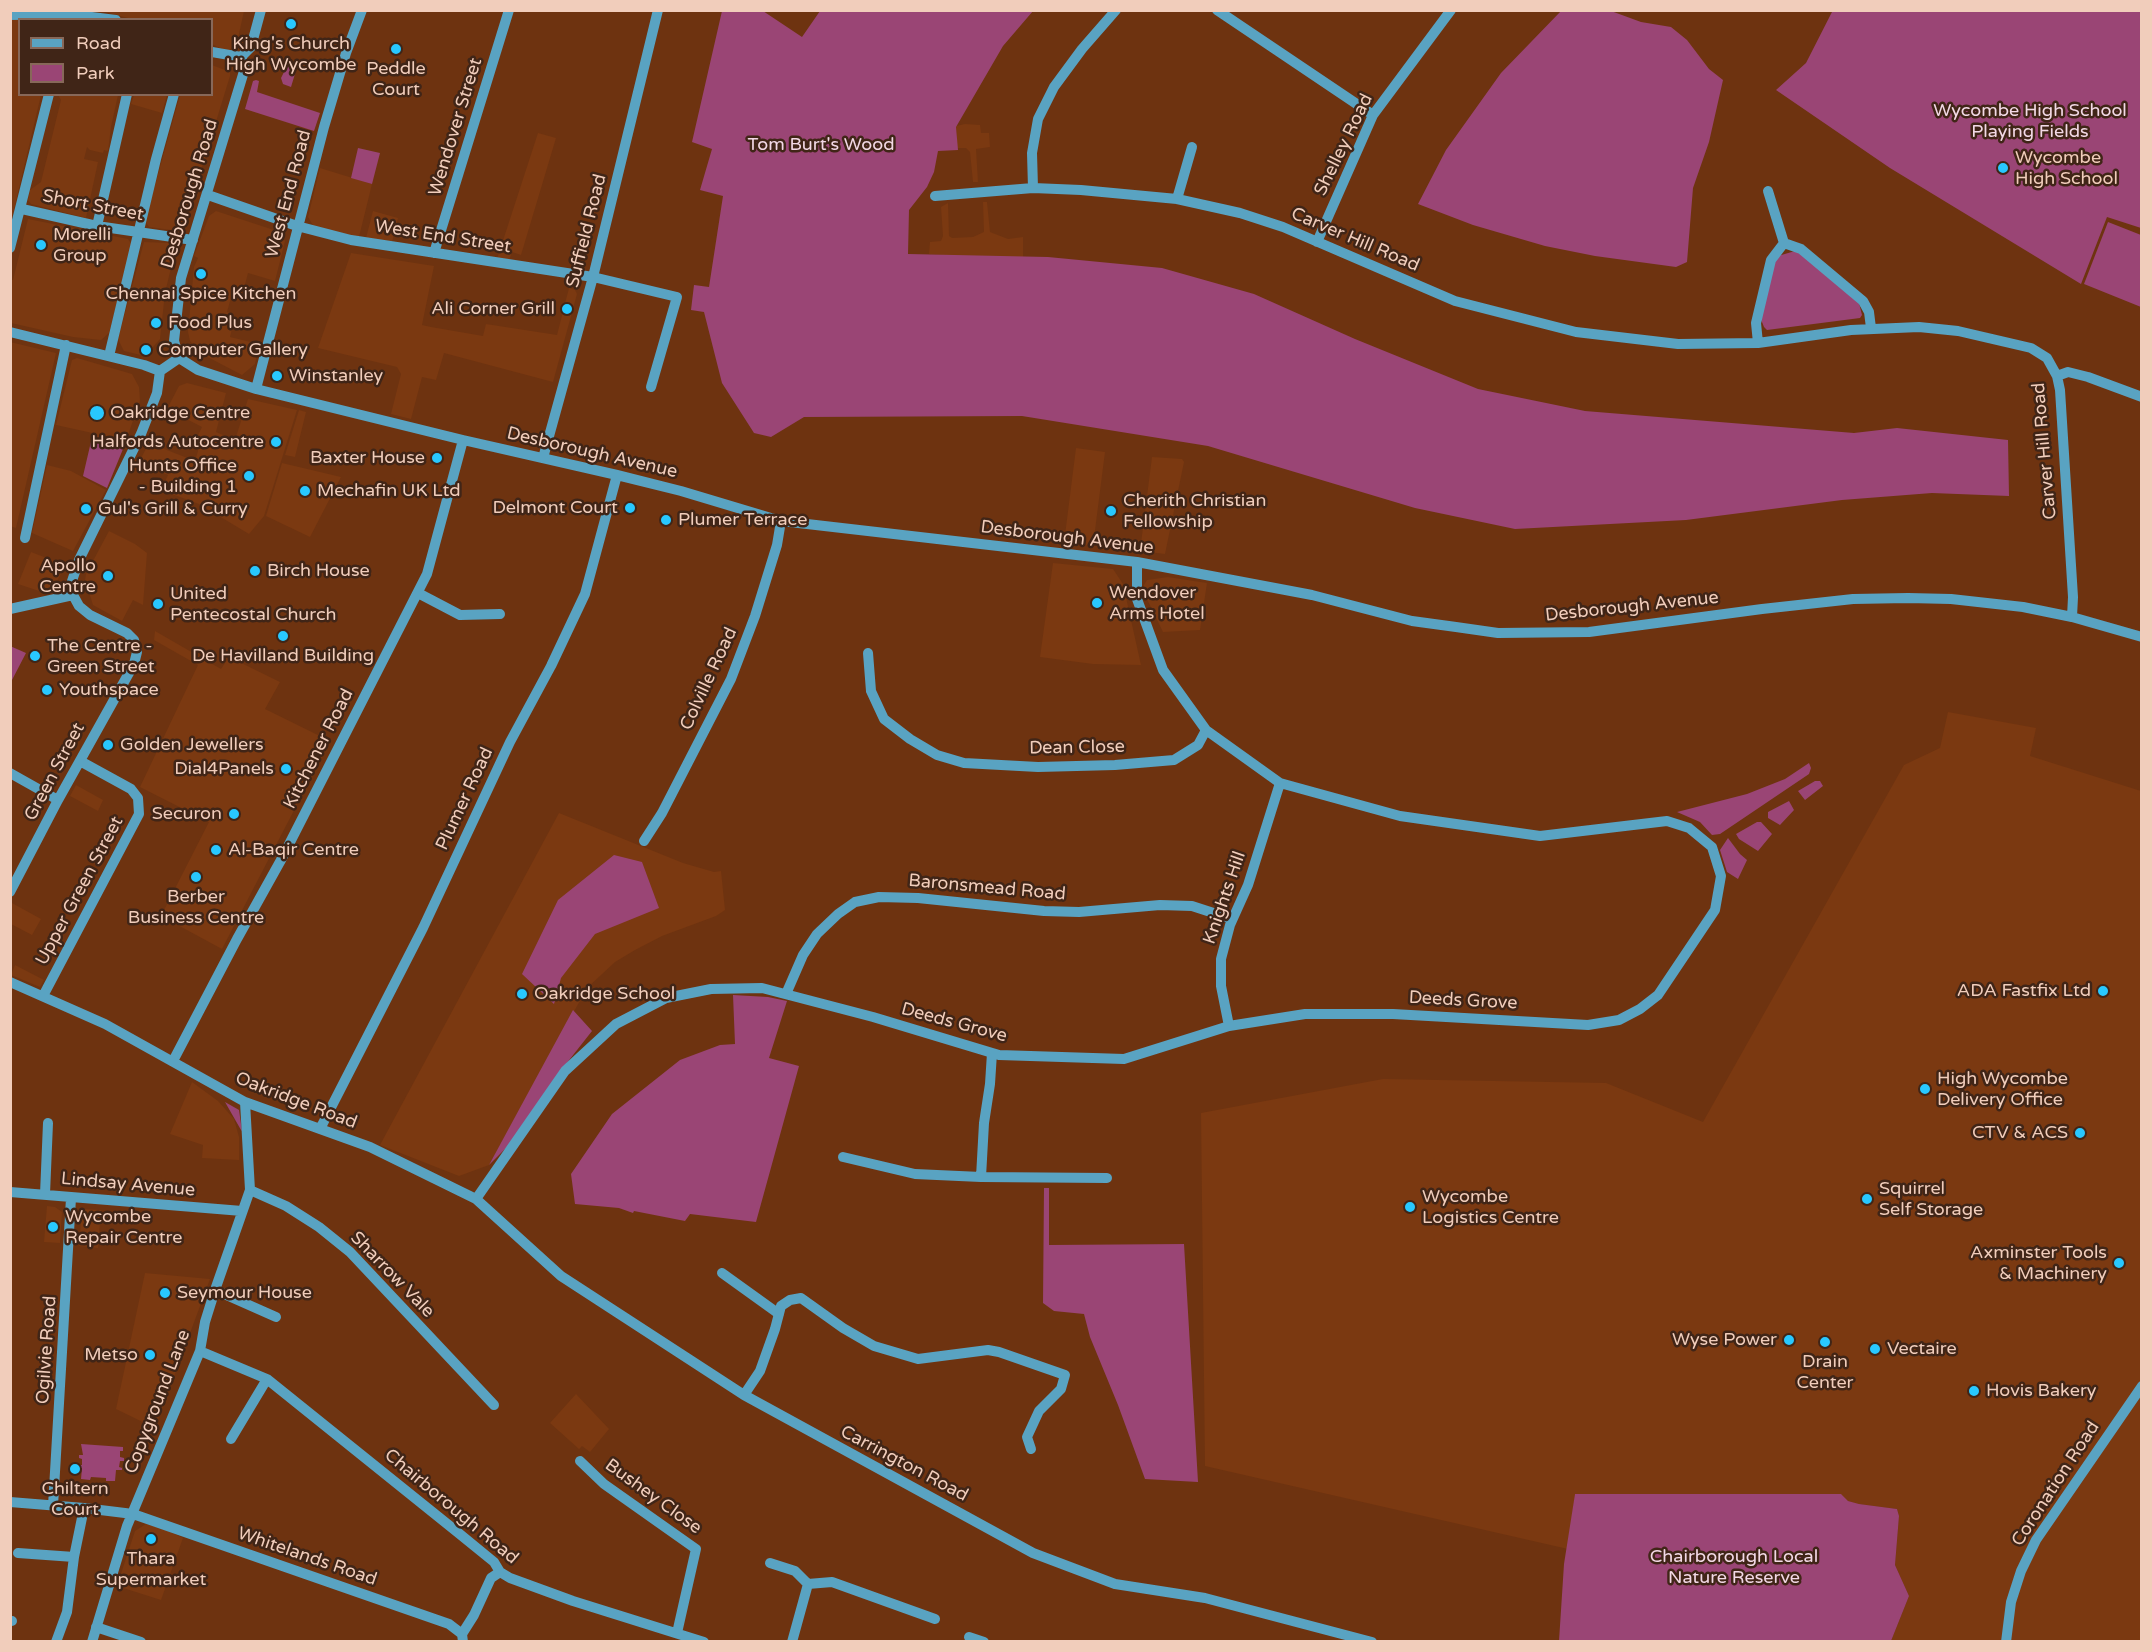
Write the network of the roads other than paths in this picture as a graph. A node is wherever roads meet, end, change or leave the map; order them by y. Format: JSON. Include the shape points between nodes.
{"nodes":[{"id":1,"x":261,"y":10,"type":"edge"},
{"id":2,"x":362,"y":10,"type":"edge"},
{"id":3,"x":509,"y":10,"type":"edge"},
{"id":4,"x":658,"y":10,"type":"edge"},
{"id":5,"x":1116,"y":10,"type":"edge"},
{"id":6,"x":1217,"y":10,"type":"edge"},
{"id":7,"x":1451,"y":10,"type":"edge"},
{"id":8,"x":35,"y":12,"type":"edge"},
{"id":9,"x":10,"y":15,"type":"edge"},
{"id":10,"x":67,"y":16,"type":"edge"},
{"id":11,"x":90,"y":16,"type":"edge"},
{"id":12,"x":213,"y":50,"type":"edge"},
{"id":13,"x":236,"y":57,"type":"junction"},
{"id":14,"x":49,"y":96,"type":"edge"},
{"id":15,"x":127,"y":96,"type":"edge"},
{"id":16,"x":173,"y":96,"type":"edge"},
{"id":17,"x":1373,"y":115,"type":"junction"},
{"id":18,"x":1192,"y":147,"type":"dead end"},
{"id":19,"x":1032,"y":188,"type":"junction"},
{"id":20,"x":1768,"y":191,"type":"dead end"},
{"id":21,"x":208,"y":195,"type":"junction"},
{"id":22,"x":935,"y":196,"type":"dead end"},
{"id":23,"x":1177,"y":199,"type":"junction"},
{"id":24,"x":22,"y":209,"type":"junction"},
{"id":25,"x":97,"y":226,"type":"junction"},
{"id":26,"x":297,"y":226,"type":"junction"},
{"id":27,"x":139,"y":232,"type":"junction"},
{"id":28,"x":193,"y":240,"type":"junction"},
{"id":29,"x":1317,"y":242,"type":"junction"},
{"id":30,"x":1784,"y":243,"type":"junction"},
{"id":31,"x":11,"y":246,"type":"edge"},
{"id":32,"x":434,"y":253,"type":"junction"},
{"id":33,"x":593,"y":277,"type":"junction"},
{"id":34,"x":1870,"y":328,"type":"junction"},
{"id":35,"x":10,"y":332,"type":"edge"},
{"id":36,"x":1758,"y":343,"type":"junction"},
{"id":37,"x":66,"y":345,"type":"junction"},
{"id":38,"x":109,"y":356,"type":"junction"},
{"id":39,"x":178,"y":358,"type":"junction"},
{"id":40,"x":160,"y":371,"type":"junction"},
{"id":41,"x":2057,"y":376,"type":"junction"},
{"id":42,"x":651,"y":387,"type":"dead end"},
{"id":43,"x":256,"y":388,"type":"junction"},
{"id":44,"x":2142,"y":397,"type":"edge"},
{"id":45,"x":463,"y":440,"type":"junction"},
{"id":46,"x":543,"y":458,"type":"junction"},
{"id":47,"x":617,"y":475,"type":"junction"},
{"id":48,"x":781,"y":521,"type":"junction"},
{"id":49,"x":25,"y":538,"type":"dead end"},
{"id":50,"x":1137,"y":562,"type":"junction"},
{"id":51,"x":418,"y":593,"type":"junction"},
{"id":52,"x":73,"y":595,"type":"junction"},
{"id":53,"x":10,"y":609,"type":"edge"},
{"id":54,"x":500,"y":614,"type":"dead end"},
{"id":55,"x":2072,"y":617,"type":"junction"},
{"id":56,"x":2142,"y":637,"type":"edge"},
{"id":57,"x":868,"y":653,"type":"dead end"},
{"id":58,"x":1206,"y":730,"type":"junction"},
{"id":59,"x":80,"y":761,"type":"junction"},
{"id":60,"x":10,"y":774,"type":"edge"},
{"id":61,"x":1280,"y":783,"type":"junction"},
{"id":62,"x":58,"y":800,"type":"junction"},
{"id":63,"x":644,"y":841,"type":"dead end"},
{"id":64,"x":10,"y":892,"type":"edge"},
{"id":65,"x":1232,"y":919,"type":"junction"},
{"id":66,"x":10,"y":982,"type":"edge"},
{"id":67,"x":786,"y":994,"type":"junction"},
{"id":68,"x":43,"y":996,"type":"junction"},
{"id":69,"x":1229,"y":1026,"type":"junction"},
{"id":70,"x":992,"y":1053,"type":"junction"},
{"id":71,"x":173,"y":1061,"type":"junction"},
{"id":72,"x":245,"y":1102,"type":"junction"},
{"id":73,"x":48,"y":1123,"type":"dead end"},
{"id":74,"x":320,"y":1129,"type":"junction"},
{"id":75,"x":843,"y":1157,"type":"dead end"},
{"id":76,"x":981,"y":1177,"type":"junction"},
{"id":77,"x":1107,"y":1178,"type":"dead end"},
{"id":78,"x":250,"y":1190,"type":"junction"},
{"id":79,"x":10,"y":1191,"type":"edge"},
{"id":80,"x":45,"y":1194,"type":"junction"},
{"id":81,"x":71,"y":1198,"type":"junction"},
{"id":82,"x":476,"y":1199,"type":"junction"},
{"id":83,"x":242,"y":1211,"type":"junction"},
{"id":84,"x":722,"y":1273,"type":"dead end"},
{"id":85,"x":215,"y":1290,"type":"junction"},
{"id":86,"x":779,"y":1314,"type":"junction"},
{"id":87,"x":276,"y":1317,"type":"dead end"},
{"id":88,"x":200,"y":1351,"type":"junction"},
{"id":89,"x":267,"y":1379,"type":"junction"},
{"id":90,"x":2142,"y":1386,"type":"edge"},
{"id":91,"x":744,"y":1395,"type":"junction"},
{"id":92,"x":494,"y":1405,"type":"dead end"},
{"id":93,"x":231,"y":1439,"type":"dead end"},
{"id":94,"x":1031,"y":1449,"type":"dead end"},
{"id":95,"x":580,"y":1461,"type":"dead end"},
{"id":96,"x":10,"y":1502,"type":"edge"},
{"id":97,"x":53,"y":1506,"type":"junction"},
{"id":98,"x":84,"y":1508,"type":"junction"},
{"id":99,"x":133,"y":1514,"type":"junction"},
{"id":100,"x":18,"y":1553,"type":"dead end"},
{"id":101,"x":74,"y":1557,"type":"junction"},
{"id":102,"x":770,"y":1563,"type":"dead end"},
{"id":103,"x":500,"y":1572,"type":"junction"},
{"id":104,"x":808,"y":1584,"type":"junction"},
{"id":105,"x":935,"y":1619,"type":"dead end"},
{"id":106,"x":96,"y":1627,"type":"junction"},
{"id":107,"x":677,"y":1633,"type":"junction"},
{"id":108,"x":969,"y":1637,"type":"dead end"},
{"id":109,"x":463,"y":1638,"type":"edge"},
{"id":110,"x":57,"y":1641,"type":"edge"},
{"id":111,"x":92,"y":1641,"type":"edge"},
{"id":112,"x":141,"y":1641,"type":"edge"},
{"id":113,"x":704,"y":1641,"type":"edge"},
{"id":114,"x":792,"y":1641,"type":"edge"},
{"id":115,"x":984,"y":1641,"type":"edge"},
{"id":116,"x":1372,"y":1641,"type":"edge"},
{"id":117,"x":2006,"y":1641,"type":"edge"}],
"edges":[{"from":1,"to":13,"type":"street","name":"Desborough Road","via":[[251,47]]},
{"from":2,"to":26,"type":"street","name":"West End Road"},
{"from":3,"to":32,"type":"street","name":"Wendover Street"},
{"from":4,"to":33,"type":"street","name":"Suffield Road"},
{"from":5,"to":19,"type":"street","via":[[1048,97],[1038,119],[1032,153]]},
{"from":6,"to":17,"type":"street"},
{"from":7,"to":17,"type":"street","name":"Shelley Road"},
{"from":8,"to":9,"type":"street","via":[[28,16]]},
{"from":8,"to":10,"type":"street"},
{"from":10,"to":11,"type":"street"},
{"from":12,"to":13,"type":"street"},
{"from":13,"to":21,"type":"street","name":"Desborough Road","via":[[245,68]]},
{"from":14,"to":24,"type":"street"},
{"from":15,"to":25,"type":"street"},
{"from":16,"to":27,"type":"street"},
{"from":17,"to":29,"type":"street","name":"Shelley Road"},
{"from":18,"to":23,"type":"street"},
{"from":19,"to":22,"type":"street","name":"Carver Hill Road"},
{"from":19,"to":23,"type":"street","name":"Carver Hill Road"},
{"from":20,"to":30,"type":"street"},
{"from":21,"to":26,"type":"street","name":"West End Street"},
{"from":21,"to":28,"type":"street","name":"Desborough Road"},
{"from":23,"to":29,"type":"street","name":"Carver Hill Road","via":[[1240,213]]},
{"from":24,"to":25,"type":"street","name":"Short Street"},
{"from":24,"to":31,"type":"street"},
{"from":25,"to":27,"type":"street","name":"Short Street"},
{"from":26,"to":32,"type":"street","name":"West End Street","via":[[351,240]]},
{"from":26,"to":43,"type":"street","name":"West End Road"},
{"from":27,"to":28,"type":"street","name":"Short Street"},
{"from":27,"to":38,"type":"street"},
{"from":28,"to":39,"type":"street","name":"Desborough Road","via":[[181,278],[174,341]]},
{"from":29,"to":36,"type":"street","name":"Carver Hill Road","via":[[1455,301],[1576,332],[1678,344]]},
{"from":30,"to":34,"type":"street","via":[[1801,249],[1863,301],[1869,312]]},
{"from":30,"to":36,"type":"street","via":[[1771,260],[1756,323]]},
{"from":32,"to":33,"type":"street","name":"West End Street"},
{"from":33,"to":42,"type":"street","name":"West End Street","via":[[677,297]]},
{"from":33,"to":46,"type":"street","name":"Suffield Road"},
{"from":34,"to":36,"type":"street","name":"Carver Hill Road"},
{"from":34,"to":41,"type":"street","name":"Carver Hill Road","via":[[1958,331],[2031,348],[2047,358]]},
{"from":35,"to":37,"type":"street"},
{"from":37,"to":38,"type":"street"},
{"from":37,"to":49,"type":"street"},
{"from":38,"to":40,"type":"street"},
{"from":39,"to":40,"type":"street"},
{"from":39,"to":43,"type":"street","name":"Desborough Avenue","via":[[198,370]]},
{"from":40,"to":52,"type":"street","via":[[157,393],[141,434],[79,560],[72,581]]},
{"from":41,"to":44,"type":"street","via":[[2068,372]]},
{"from":41,"to":55,"type":"street","name":"Carver Hill Road"},
{"from":43,"to":45,"type":"street","name":"Desborough Avenue"},
{"from":45,"to":46,"type":"street","name":"Desborough Avenue"},
{"from":45,"to":51,"type":"street","name":"Kitchener Road","via":[[427,574]]},
{"from":46,"to":47,"type":"street","name":"Desborough Avenue"},
{"from":47,"to":48,"type":"street","name":"Desborough Avenue"},
{"from":47,"to":74,"type":"street","name":"Plumer Road","via":[[585,594],[423,928]]},
{"from":48,"to":50,"type":"street","name":"Desborough Avenue"},
{"from":48,"to":63,"type":"street","name":"Colville Road","via":[[755,616],[731,679]]},
{"from":50,"to":55,"type":"street","name":"Desborough Avenue","via":[[1312,595],[1412,621],[1498,633],[1589,632],[1853,599],[1951,599]]},
{"from":50,"to":58,"type":"street","name":"Deeds Grove","via":[[1137,599],[1163,670]]},
{"from":51,"to":54,"type":"street","via":[[460,615]]},
{"from":51,"to":71,"type":"street","name":"Kitchener Road"},
{"from":52,"to":53,"type":"street"},
{"from":52,"to":59,"type":"street","name":"Green Street","via":[[90,615],[127,633],[137,652]]},
{"from":55,"to":56,"type":"street","name":"Desborough Avenue"},
{"from":57,"to":58,"type":"street","name":"Dean Close","via":[[872,691],[885,720],[937,755],[964,763],[1038,767],[1174,760],[1198,745]]},
{"from":58,"to":61,"type":"street","name":"Deeds Grove"},
{"from":59,"to":62,"type":"street","name":"Green Street"},
{"from":59,"to":68,"type":"street","name":"Upper Green Street","via":[[131,789],[138,798],[139,814]]},
{"from":60,"to":62,"type":"street"},
{"from":61,"to":65,"type":"street","name":"Knights Hill","via":[[1248,885]]},
{"from":61,"to":69,"type":"street","name":"Deeds Grove","via":[[1400,816],[1540,836],[1666,821],[1689,828],[1712,847],[1720,876],[1715,910],[1658,995],[1619,1020],[1588,1025],[1393,1014],[1305,1014]]},
{"from":62,"to":64,"type":"street","name":"Green Street"},
{"from":65,"to":67,"type":"street","name":"Baronsmead Road","via":[[1192,906],[1044,911],[918,897],[879,897],[855,902],[817,934]]},
{"from":65,"to":69,"type":"street","name":"Knights Hill","via":[[1221,959],[1221,986]]},
{"from":66,"to":68,"type":"street","name":"Oakridge Road"},
{"from":67,"to":70,"type":"street","name":"Deeds Grove"},
{"from":67,"to":82,"type":"street","name":"Deeds Grove","via":[[762,987],[711,989],[666,999],[616,1024],[565,1071]]},
{"from":68,"to":71,"type":"street","name":"Oakridge Road"},
{"from":69,"to":70,"type":"street","name":"Deeds Grove","via":[[1124,1059]]},
{"from":70,"to":76,"type":"street"},
{"from":71,"to":72,"type":"street","name":"Oakridge Road"},
{"from":72,"to":74,"type":"street","name":"Oakridge Road"},
{"from":72,"to":78,"type":"street","name":"Copyground Lane"},
{"from":73,"to":80,"type":"street"},
{"from":74,"to":82,"type":"street","name":"Oakridge Road","via":[[370,1147]]},
{"from":75,"to":76,"type":"street","via":[[915,1174]]},
{"from":76,"to":77,"type":"street"},
{"from":78,"to":83,"type":"street","name":"Copyground Lane"},
{"from":78,"to":92,"type":"street","name":"Sharrow Vale","via":[[311,1221],[350,1252]]},
{"from":79,"to":80,"type":"street","name":"Lindsay Avenue"},
{"from":80,"to":81,"type":"street","name":"Lindsay Avenue"},
{"from":81,"to":83,"type":"street","name":"Lindsay Avenue"},
{"from":81,"to":97,"type":"street","name":"Ogilvie Road"},
{"from":82,"to":91,"type":"street","name":"Carrington Road","via":[[561,1276]]},
{"from":83,"to":85,"type":"street","name":"Copyground Lane"},
{"from":84,"to":86,"type":"street"},
{"from":85,"to":87,"type":"street"},
{"from":85,"to":88,"type":"street","name":"Copyground Lane"},
{"from":86,"to":91,"type":"street","via":[[760,1371]]},
{"from":86,"to":94,"type":"street","via":[[781,1306],[801,1298],[874,1346],[918,1359],[988,1350],[1065,1375],[1061,1389],[1039,1411],[1027,1437]]},
{"from":88,"to":89,"type":"street","name":"Chairborough Road"},
{"from":88,"to":99,"type":"street","name":"Copyground Lane"},
{"from":89,"to":93,"type":"street"},
{"from":89,"to":103,"type":"street","name":"Chairborough Road","via":[[494,1562]]},
{"from":90,"to":117,"type":"street","name":"Coronation Road","via":[[2036,1540],[2011,1602]]},
{"from":91,"to":116,"type":"street","name":"Carrington Road","via":[[1033,1553],[1115,1584],[1205,1598]]},
{"from":95,"to":107,"type":"street","name":"Bushey Close","via":[[603,1484],[696,1549]]},
{"from":96,"to":97,"type":"street","name":"Whitelands Road"},
{"from":97,"to":98,"type":"street","name":"Whitelands Road"},
{"from":98,"to":99,"type":"street","name":"Whitelands Road"},
{"from":98,"to":101,"type":"street"},
{"from":99,"to":106,"type":"street","name":"Copyground Lane"},
{"from":99,"to":109,"type":"street","name":"Whitelands Road","via":[[449,1624]]},
{"from":100,"to":101,"type":"street"},
{"from":101,"to":110,"type":"street","via":[[67,1612]]},
{"from":102,"to":104,"type":"street","via":[[795,1571]]},
{"from":103,"to":107,"type":"street","name":"Chairborough Road","via":[[573,1601]]},
{"from":103,"to":109,"type":"street","via":[[491,1578]]},
{"from":104,"to":105,"type":"street","via":[[832,1582]]},
{"from":104,"to":114,"type":"street"},
{"from":106,"to":111,"type":"street","name":"Copyground Lane"},
{"from":106,"to":112,"type":"street"},
{"from":107,"to":113,"type":"street","name":"Chairborough Road"},
{"from":108,"to":115,"type":"street"}]}
